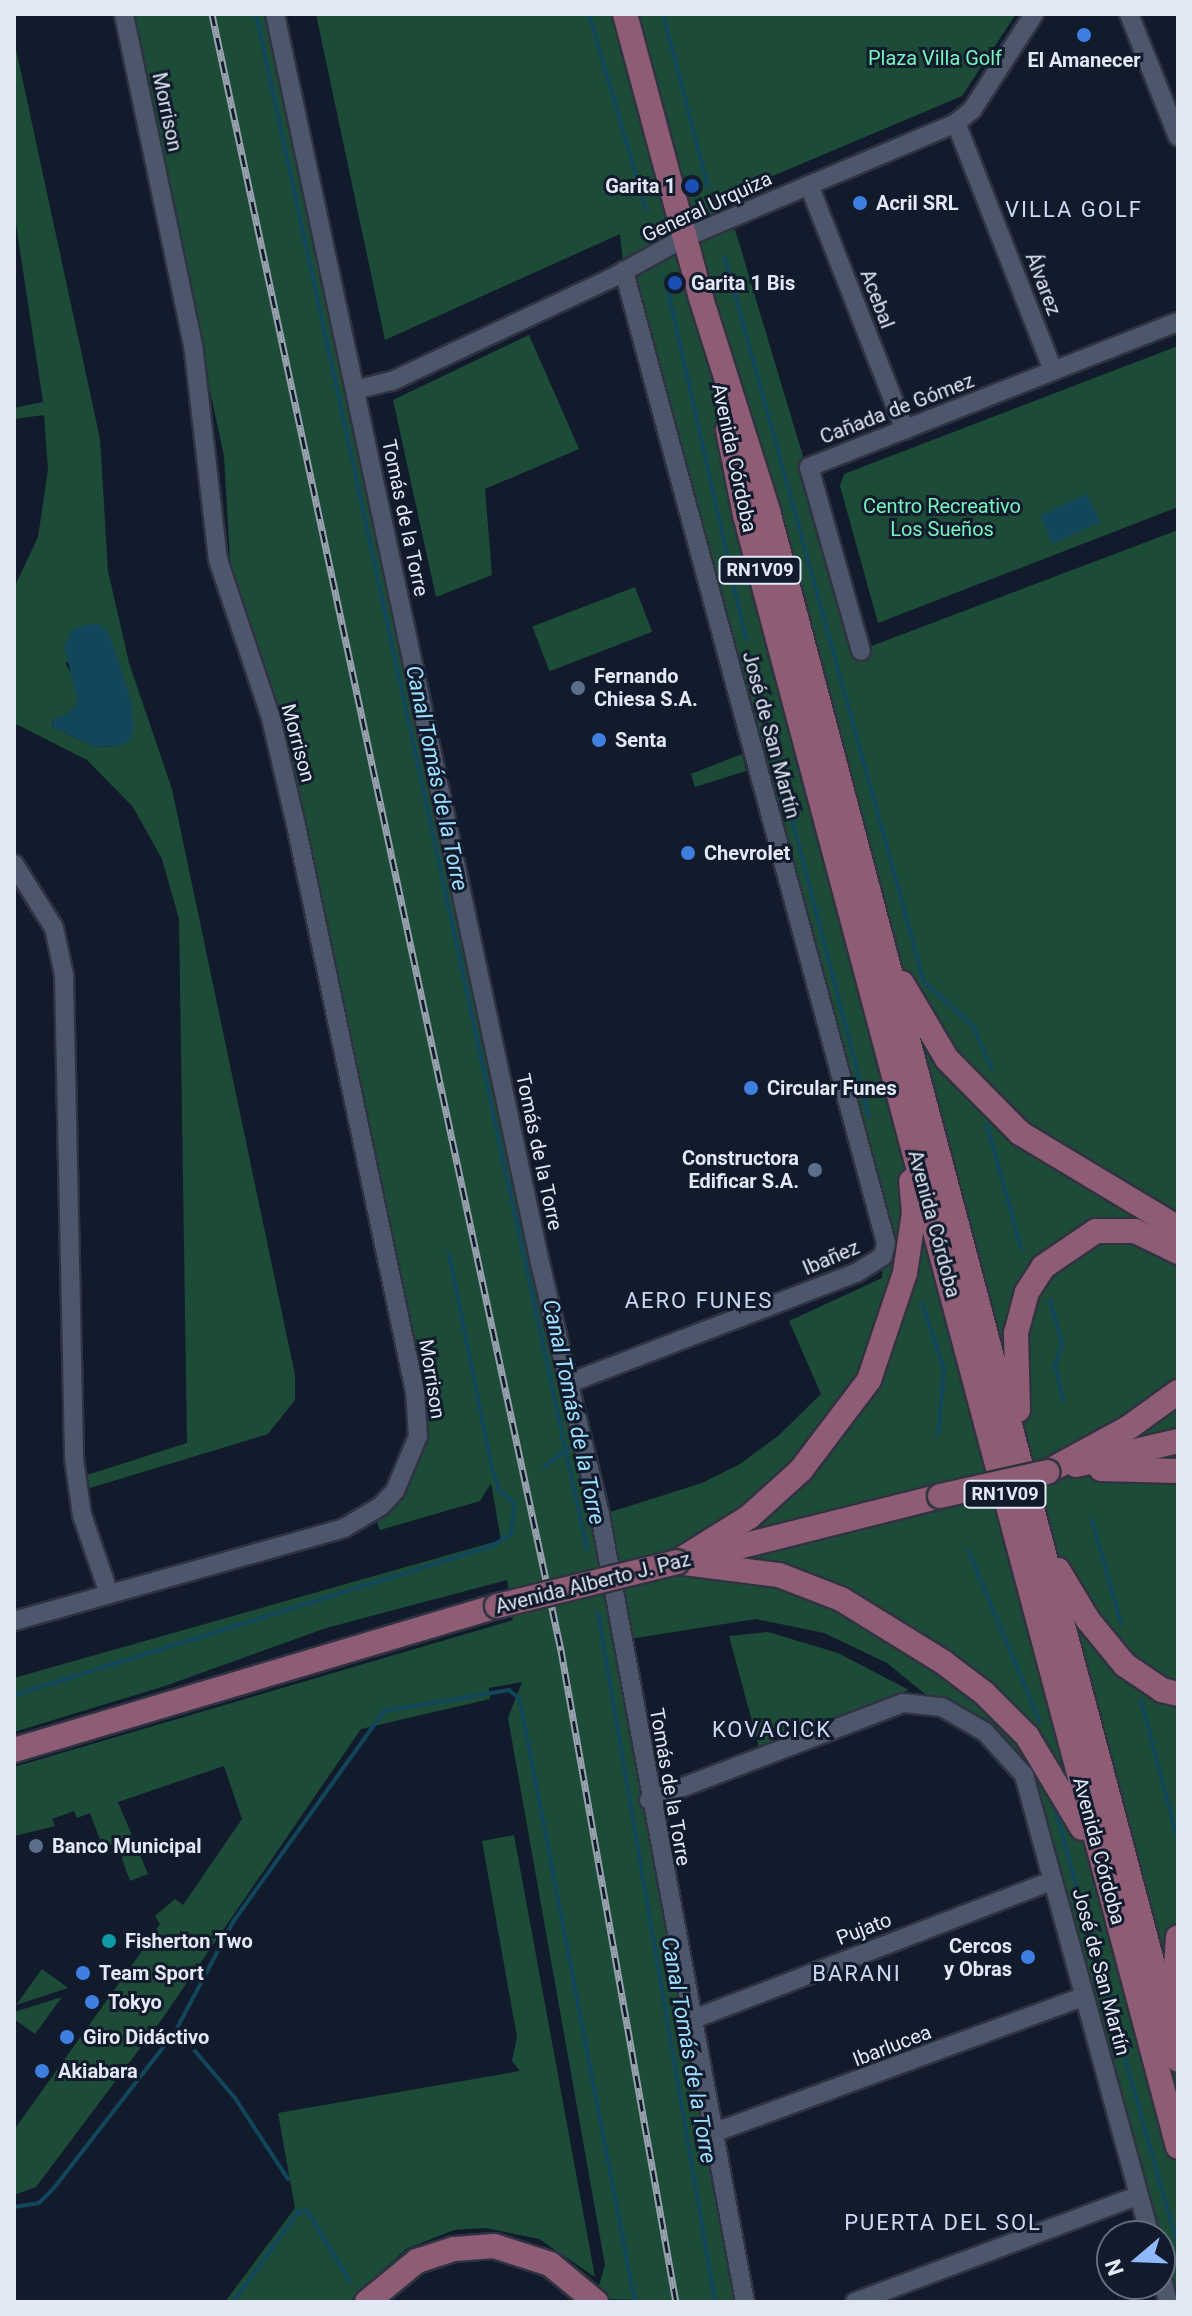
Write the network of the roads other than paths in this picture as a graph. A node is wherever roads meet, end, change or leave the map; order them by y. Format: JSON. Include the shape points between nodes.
{"nodes":[{"id":1,"x":124,"y":14,"type":"edge"},
{"id":2,"x":275,"y":14,"type":"edge"},
{"id":3,"x":625,"y":14,"type":"edge"},
{"id":4,"x":1034,"y":14,"type":"edge"},
{"id":5,"x":1129,"y":14,"type":"edge"},
{"id":6,"x":956,"y":123,"type":"junction"},
{"id":7,"x":1178,"y":137,"type":"edge"},
{"id":8,"x":809,"y":185,"type":"junction"},
{"id":9,"x":684,"y":238,"type":"junction"},
{"id":10,"x":624,"y":271,"type":"junction"},
{"id":11,"x":701,"y":298,"type":"junction"},
{"id":12,"x":1178,"y":322,"type":"edge"},
{"id":13,"x":1053,"y":371,"type":"junction"},
{"id":14,"x":355,"y":390,"type":"junction"},
{"id":15,"x":905,"y":430,"type":"junction"},
{"id":16,"x":861,"y":651,"type":"dead end"},
{"id":17,"x":14,"y":864,"type":"edge"},
{"id":18,"x":882,"y":944,"type":"junction"},
{"id":19,"x":904,"y":1110,"type":"junction"},
{"id":20,"x":1178,"y":1228,"type":"edge"},
{"id":21,"x":1178,"y":1252,"type":"edge"},
{"id":22,"x":883,"y":1256,"type":"joint"},
{"id":23,"x":569,"y":1383,"type":"junction"},
{"id":24,"x":1178,"y":1392,"type":"edge"},
{"id":25,"x":1178,"y":1441,"type":"edge"},
{"id":26,"x":1020,"y":1460,"type":"junction"},
{"id":27,"x":1178,"y":1471,"type":"edge"},
{"id":28,"x":1047,"y":1472,"type":"junction"},
{"id":29,"x":1040,"y":1535,"type":"junction"},
{"id":30,"x":677,"y":1562,"type":"junction"},
{"id":31,"x":109,"y":1594,"type":"junction"},
{"id":32,"x":14,"y":1621,"type":"edge"},
{"id":33,"x":1178,"y":1694,"type":"edge"},
{"id":34,"x":14,"y":1750,"type":"edge"},
{"id":35,"x":649,"y":1800,"type":"junction"},
{"id":36,"x":1106,"y":1878,"type":"junction"},
{"id":37,"x":1053,"y":1880,"type":"junction"},
{"id":38,"x":1178,"y":1937,"type":"edge"},
{"id":39,"x":1085,"y":1996,"type":"junction"},
{"id":40,"x":691,"y":2020,"type":"junction"},
{"id":41,"x":1172,"y":2036,"type":"junction"},
{"id":42,"x":1178,"y":2060,"type":"edge"},
{"id":43,"x":713,"y":2133,"type":"junction"},
{"id":44,"x":1178,"y":2147,"type":"edge"},
{"id":45,"x":1139,"y":2195,"type":"junction"},
{"id":46,"x":1146,"y":2220,"type":"edge"},
{"id":47,"x":595,"y":2301,"type":"edge"},
{"id":48,"x":367,"y":2302,"type":"edge"},
{"id":49,"x":745,"y":2302,"type":"edge"},
{"id":50,"x":855,"y":2302,"type":"edge"}],
"edges":[{"from":1,"to":31,"type":"street","name":"Morrison","via":[[193,345],[218,560],[271,718],[415,1392],[418,1436],[400,1483],[381,1506],[344,1528]]},
{"from":2,"to":14,"type":"street","name":"Tomás de la Torre"},
{"from":3,"to":9,"type":"main road","name":"Avenida Córdoba","number":"RN1V09"},
{"from":4,"to":6,"type":"street","name":"General Urquiza","via":[[972,110]]},
{"from":5,"to":7,"type":"street"},
{"from":6,"to":8,"type":"street","name":"General Urquiza"},
{"from":6,"to":13,"type":"street","name":"Álvarez"},
{"from":8,"to":9,"type":"street","name":"General Urquiza"},
{"from":8,"to":15,"type":"street","name":"Acebal"},
{"from":9,"to":10,"type":"street","name":"General Urquiza"},
{"from":9,"to":11,"type":"main road","name":"Avenida Córdoba","number":"RN1V09"},
{"from":10,"to":14,"type":"street","name":"General Urquiza","via":[[392,381]]},
{"from":10,"to":22,"type":"street","name":"José de San Martín","via":[[882,1224]]},
{"from":11,"to":18,"type":"main road","name":"Avenida Córdoba","number":"RN1V09","via":[[768,511]]},
{"from":11,"to":19,"type":"main road","name":"Avenida Córdoba","number":"RN1V09","via":[[745,515]]},
{"from":12,"to":13,"type":"street","name":"Cañada de Gómez"},
{"from":13,"to":15,"type":"street","name":"Cañada de Gómez"},
{"from":14,"to":23,"type":"street","name":"Tomás de la Torre"},
{"from":15,"to":16,"type":"street","name":"Cañada de Gómez","via":[[809,467]]},
{"from":17,"to":31,"type":"street","via":[[54,928],[64,975],[74,1459],[82,1515]]},
{"from":18,"to":20,"type":"main road","via":[[947,1059],[980,1097],[1020,1133]]},
{"from":18,"to":26,"type":"main road","name":"Avenida Córdoba","number":"RN1V09"},
{"from":19,"to":30,"type":"main road","via":[[914,1213],[905,1273],[869,1380],[801,1470],[749,1517]]},
{"from":19,"to":36,"type":"main road","name":"Avenida Córdoba","number":"RN1V09"},
{"from":21,"to":26,"type":"main road","via":[[1135,1231],[1096,1231],[1043,1267],[1027,1292],[1016,1333]]},
{"from":22,"to":23,"type":"street","name":"Ibañez","via":[[856,1273]]},
{"from":23,"to":35,"type":"street","name":"Tomás de la Torre","via":[[600,1515]]},
{"from":24,"to":28,"type":"main road","via":[[1138,1422]]},
{"from":25,"to":28,"type":"main road","name":"Avenida Alberto J. Paz"},
{"from":26,"to":29,"type":"main road","name":"Avenida Córdoba","number":"RN1V09"},
{"from":27,"to":28,"type":"main road"},
{"from":28,"to":30,"type":"main road","name":"Avenida Alberto J. Paz","bridge":true},
{"from":29,"to":33,"type":"main road","via":[[1065,1585],[1108,1646],[1142,1679]]},
{"from":29,"to":41,"type":"main road","name":"Avenida Córdoba","number":"RN1V09"},
{"from":30,"to":34,"type":"main road","name":"Avenida Alberto J. Paz","bridge":true,"via":[[497,1606]]},
{"from":30,"to":36,"type":"main road","via":[[740,1566],[829,1594],[964,1677],[1027,1736],[1061,1787]]},
{"from":31,"to":32,"type":"street"},
{"from":35,"to":37,"type":"street","name":"José de San Martín","via":[[903,1703],[942,1707],[985,1732],[1024,1775]]},
{"from":35,"to":40,"type":"street","name":"Tomás de la Torre"},
{"from":36,"to":44,"type":"main road","name":"Avenida Córdoba","number":"RN1V09"},
{"from":37,"to":39,"type":"street","name":"José de San Martín"},
{"from":37,"to":40,"type":"street","name":"Pujato"},
{"from":38,"to":41,"type":"main road"},
{"from":39,"to":43,"type":"street","name":"Ibarlucea"},
{"from":39,"to":45,"type":"street","name":"José de San Martín"},
{"from":40,"to":43,"type":"street","name":"Tomás de la Torre"},
{"from":41,"to":42,"type":"main road","name":"Avenida Córdoba","number":"RN1V09"},
{"from":43,"to":49,"type":"street","name":"Tomás de la Torre"},
{"from":45,"to":46,"type":"street","name":"José de San Martín"},
{"from":45,"to":50,"type":"street"},
{"from":47,"to":48,"type":"main road","via":[[567,2274],[532,2255],[474,2246],[417,2261]]}]}
